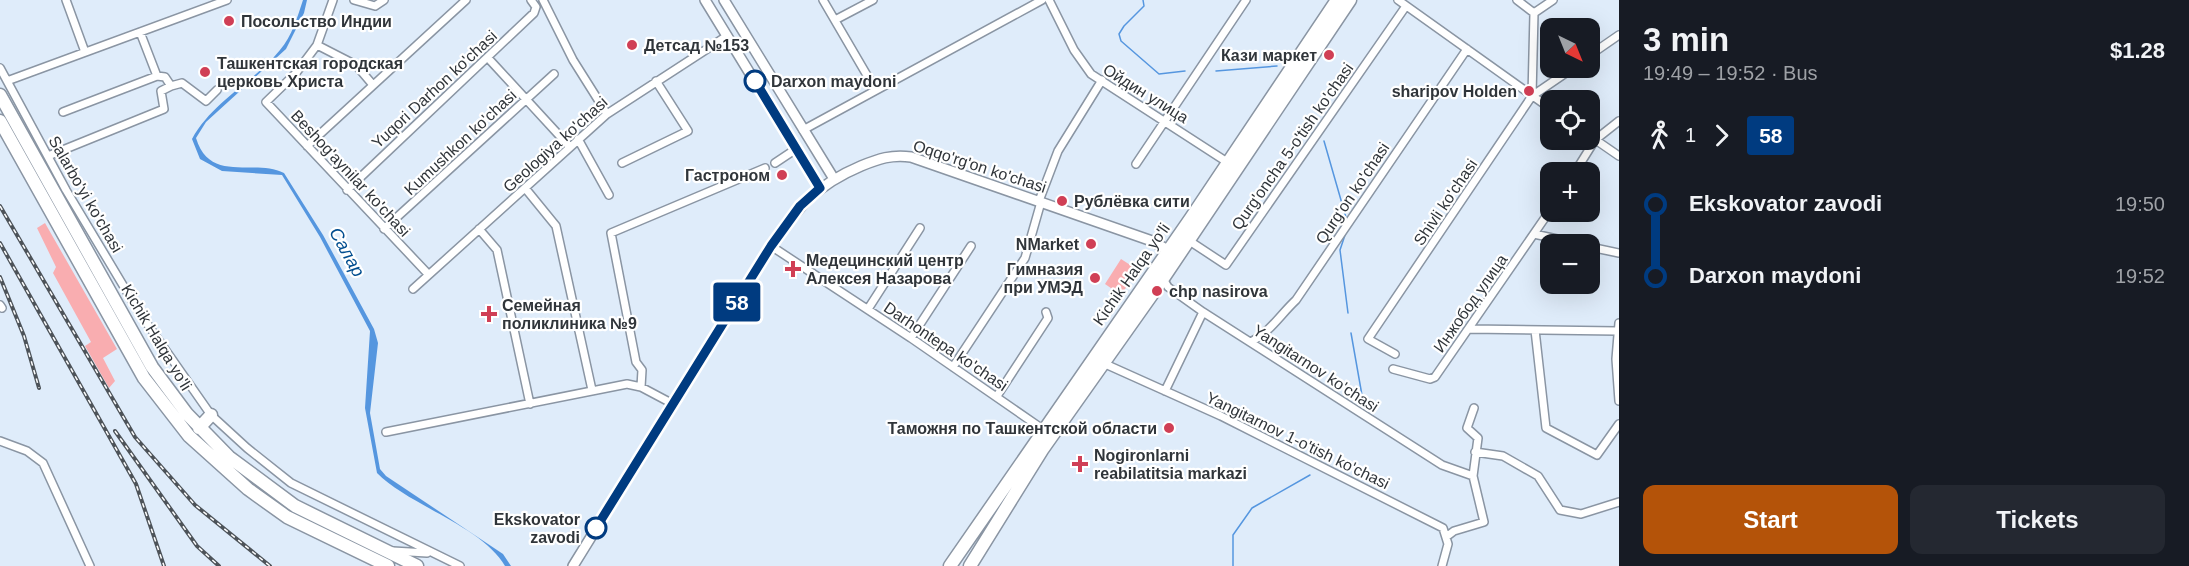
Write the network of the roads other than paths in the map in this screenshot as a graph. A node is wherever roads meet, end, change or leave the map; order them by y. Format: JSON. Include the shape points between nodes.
{"nodes":[{"id":1,"x":66,"y":0,"type":"edge"},
{"id":2,"x":227,"y":0,"type":"edge"},
{"id":3,"x":333,"y":0,"type":"edge"},
{"id":4,"x":354,"y":0,"type":"edge"},
{"id":5,"x":384,"y":0,"type":"edge"},
{"id":6,"x":466,"y":0,"type":"edge"},
{"id":7,"x":531,"y":0,"type":"edge"},
{"id":8,"x":543,"y":0,"type":"edge"},
{"id":9,"x":705,"y":0,"type":"edge"},
{"id":10,"x":724,"y":0,"type":"edge"},
{"id":11,"x":823,"y":0,"type":"edge"},
{"id":12,"x":873,"y":0,"type":"edge"},
{"id":13,"x":1042,"y":0,"type":"edge"},
{"id":14,"x":1049,"y":0,"type":"edge"},
{"id":15,"x":1246,"y":0,"type":"edge"},
{"id":16,"x":1337,"y":0,"type":"edge"},
{"id":17,"x":1350,"y":0,"type":"edge"},
{"id":18,"x":1398,"y":0,"type":"edge"},
{"id":19,"x":1517,"y":0,"type":"edge"},
{"id":20,"x":1553,"y":0,"type":"edge"},
{"id":21,"x":1406,"y":6,"type":"junction"},
{"id":22,"x":1534,"y":13,"type":"junction"},
{"id":23,"x":835,"y":20,"type":"junction"},
{"id":24,"x":140,"y":32,"type":"junction"},
{"id":25,"x":1619,"y":35,"type":"edge"},
{"id":26,"x":727,"y":36,"type":"junction"},
{"id":27,"x":317,"y":45,"type":"junction"},
{"id":28,"x":1600,"y":48,"type":"edge"},
{"id":29,"x":1467,"y":49,"type":"junction"},
{"id":30,"x":85,"y":52,"type":"junction"},
{"id":31,"x":488,"y":57,"type":"junction"},
{"id":32,"x":0,"y":68,"type":"edge"},
{"id":33,"x":554,"y":74,"type":"dead end"},
{"id":34,"x":158,"y":76,"type":"junction"},
{"id":35,"x":1559,"y":78,"type":"edge"},
{"id":36,"x":1102,"y":80,"type":"junction"},
{"id":37,"x":7,"y":81,"type":"junction"},
{"id":38,"x":656,"y":81,"type":"junction"},
{"id":39,"x":373,"y":85,"type":"junction"},
{"id":40,"x":171,"y":86,"type":"junction"},
{"id":41,"x":875,"y":89,"type":"junction"},
{"id":42,"x":217,"y":90,"type":"dead end"},
{"id":43,"x":0,"y":95,"type":"edge"},
{"id":44,"x":1533,"y":96,"type":"junction"},
{"id":45,"x":526,"y":99,"type":"junction"},
{"id":46,"x":1540,"y":101,"type":"edge"},
{"id":47,"x":63,"y":112,"type":"dead end"},
{"id":48,"x":607,"y":114,"type":"junction"},
{"id":49,"x":1619,"y":121,"type":"edge"},
{"id":50,"x":0,"y":122,"type":"edge"},
{"id":51,"x":1166,"y":122,"type":"junction"},
{"id":52,"x":804,"y":130,"type":"junction"},
{"id":53,"x":1600,"y":133,"type":"edge"},
{"id":54,"x":578,"y":139,"type":"junction"},
{"id":55,"x":1600,"y":143,"type":"edge"},
{"id":56,"x":307,"y":146,"type":"junction"},
{"id":57,"x":569,"y":146,"type":"junction"},
{"id":58,"x":796,"y":149,"type":"junction"},
{"id":59,"x":48,"y":156,"type":"junction"},
{"id":60,"x":1619,"y":156,"type":"edge"},
{"id":61,"x":1227,"y":162,"type":"junction"},
{"id":62,"x":622,"y":163,"type":"dead end"},
{"id":63,"x":775,"y":163,"type":"dead end"},
{"id":64,"x":1136,"y":164,"type":"dead end"},
{"id":65,"x":765,"y":168,"type":"dead end"},
{"id":66,"x":834,"y":178,"type":"junction"},
{"id":67,"x":525,"y":188,"type":"junction"},
{"id":68,"x":820,"y":188,"type":"junction"},
{"id":69,"x":347,"y":190,"type":"junction"},
{"id":70,"x":609,"y":195,"type":"dead end"},
{"id":71,"x":1040,"y":202,"type":"junction"},
{"id":72,"x":1542,"y":222,"type":"edge"},
{"id":73,"x":86,"y":223,"type":"junction"},
{"id":74,"x":920,"y":228,"type":"dead end"},
{"id":75,"x":384,"y":229,"type":"junction"},
{"id":76,"x":479,"y":229,"type":"junction"},
{"id":77,"x":75,"y":230,"type":"junction"},
{"id":78,"x":1534,"y":234,"type":"junction"},
{"id":79,"x":1540,"y":235,"type":"edge"},
{"id":80,"x":1188,"y":240,"type":"junction"},
{"id":81,"x":771,"y":246,"type":"junction"},
{"id":82,"x":971,"y":246,"type":"dead end"},
{"id":83,"x":1600,"y":249,"type":"edge"},
{"id":84,"x":1173,"y":253,"type":"junction"},
{"id":85,"x":1619,"y":253,"type":"edge"},
{"id":86,"x":428,"y":274,"type":"junction"},
{"id":87,"x":1158,"y":274,"type":"junction"},
{"id":88,"x":413,"y":289,"type":"dead end"},
{"id":89,"x":868,"y":309,"type":"junction"},
{"id":90,"x":1046,"y":312,"type":"dead end"},
{"id":91,"x":1203,"y":312,"type":"junction"},
{"id":92,"x":1619,"y":323,"type":"edge"},
{"id":93,"x":1469,"y":329,"type":"junction"},
{"id":94,"x":1535,"y":330,"type":"junction"},
{"id":95,"x":1617,"y":331,"type":"junction"},
{"id":96,"x":911,"y":338,"type":"junction"},
{"id":97,"x":1251,"y":342,"type":"junction"},
{"id":98,"x":1395,"y":354,"type":"dead end"},
{"id":99,"x":1103,"y":363,"type":"junction"},
{"id":100,"x":954,"y":367,"type":"junction"},
{"id":101,"x":1393,"y":369,"type":"dead end"},
{"id":102,"x":641,"y":387,"type":"junction"},
{"id":103,"x":592,"y":390,"type":"junction"},
{"id":104,"x":1165,"y":391,"type":"junction"},
{"id":105,"x":997,"y":396,"type":"junction"},
{"id":106,"x":1619,"y":401,"type":"edge"},
{"id":107,"x":530,"y":404,"type":"junction"},
{"id":108,"x":673,"y":404,"type":"junction"},
{"id":109,"x":1474,"y":408,"type":"dead end"},
{"id":110,"x":211,"y":416,"type":"junction"},
{"id":111,"x":1619,"y":424,"type":"edge"},
{"id":112,"x":200,"y":428,"type":"junction"},
{"id":113,"x":386,"y":432,"type":"dead end"},
{"id":114,"x":1048,"y":433,"type":"junction"},
{"id":115,"x":0,"y":441,"type":"edge"},
{"id":116,"x":1475,"y":452,"type":"junction"},
{"id":117,"x":1035,"y":461,"type":"junction"},
{"id":118,"x":1473,"y":476,"type":"junction"},
{"id":119,"x":273,"y":491,"type":"junction"},
{"id":120,"x":266,"y":502,"type":"junction"},
{"id":121,"x":1619,"y":502,"type":"edge"},
{"id":122,"x":1446,"y":537,"type":"junction"},
{"id":123,"x":386,"y":551,"type":"junction"},
{"id":124,"x":432,"y":553,"type":"junction"},
{"id":125,"x":90,"y":566,"type":"edge"},
{"id":126,"x":388,"y":566,"type":"edge"},
{"id":127,"x":417,"y":566,"type":"edge"},
{"id":128,"x":460,"y":566,"type":"edge"},
{"id":129,"x":573,"y":566,"type":"edge"},
{"id":130,"x":950,"y":566,"type":"edge"},
{"id":131,"x":963,"y":566,"type":"edge"},
{"id":132,"x":970,"y":566,"type":"edge"},
{"id":133,"x":1442,"y":566,"type":"edge"}],
"edges":[{"from":1,"to":30,"type":"street"},
{"from":2,"to":24,"type":"street"},
{"from":3,"to":27,"type":"street","name":"Beshog'aynilar ko'chasi"},
{"from":4,"to":5,"type":"street","via":[[375,6]]},
{"from":6,"to":39,"type":"street"},
{"from":7,"to":31,"type":"street","name":"Yuqori Darhon ko'chasi","via":[[536,7],[534,13]]},
{"from":8,"to":48,"type":"street","via":[[573,60]]},
{"from":9,"to":26,"type":"main road"},
{"from":10,"to":52,"type":"main road"},
{"from":11,"to":23,"type":"street"},
{"from":12,"to":23,"type":"street"},
{"from":13,"to":41,"type":"street"},
{"from":14,"to":36,"type":"street","name":"Ойдин улица","via":[[1079,58],[1091,74]]},
{"from":15,"to":51,"type":"street"},
{"from":16,"to":61,"type":"highway","name":"Kichik Halqa yo'li"},
{"from":17,"to":80,"type":"highway","name":"Kichik Halqa yo'li"},
{"from":18,"to":21,"type":"street"},
{"from":19,"to":22,"type":"street"},
{"from":20,"to":22,"type":"street"},
{"from":21,"to":29,"type":"street"},
{"from":21,"to":80,"type":"street","name":"Qurg'oncha 5-o'tish ko'chasi","via":[[1226,264]]},
{"from":22,"to":44,"type":"street"},
{"from":23,"to":41,"type":"street"},
{"from":24,"to":30,"type":"street"},
{"from":24,"to":34,"type":"street"},
{"from":25,"to":28,"type":"street"},
{"from":26,"to":38,"type":"street","name":"Geologiya ko'chasi"},
{"from":26,"to":58,"type":"main road"},
{"from":27,"to":39,"type":"street","via":[[356,65]]},
{"from":27,"to":56,"type":"street","name":"Beshog'aynilar ko'chasi","via":[[296,73],[266,102]]},
{"from":29,"to":44,"type":"street"},
{"from":29,"to":97,"type":"street","name":"Qurg'on ko'chasi","via":[[1296,300],[1267,333]]},
{"from":30,"to":37,"type":"street"},
{"from":31,"to":45,"type":"street"},
{"from":31,"to":69,"type":"street","name":"Yuqori Darhon ko'chasi"},
{"from":32,"to":37,"type":"street","name":"Salarbo'yi ko'chasi"},
{"from":33,"to":45,"type":"street","name":"Kumushkon ko'chasi"},
{"from":34,"to":40,"type":"street","via":[[165,76]]},
{"from":34,"to":47,"type":"street"},
{"from":35,"to":44,"type":"street","name":"Shivli ko'chasi"},
{"from":36,"to":51,"type":"street","name":"Ойдин улица"},
{"from":36,"to":71,"type":"street","via":[[1059,151]]},
{"from":37,"to":59,"type":"street","name":"Salarbo'yi ko'chasi"},
{"from":38,"to":48,"type":"street","name":"Geologiya ko'chasi"},
{"from":38,"to":62,"type":"street","via":[[688,131]]},
{"from":39,"to":56,"type":"street"},
{"from":40,"to":42,"type":"street","via":[[182,83],[206,101]]},
{"from":40,"to":59,"type":"street","via":[[161,91],[164,109]]},
{"from":41,"to":52,"type":"street"},
{"from":43,"to":77,"type":"highway","name":"Kichik Halqa yo'li"},
{"from":44,"to":46,"type":"street"},
{"from":44,"to":98,"type":"street","name":"Shivli ko'chasi","via":[[1368,339]]},
{"from":45,"to":57,"type":"street"},
{"from":45,"to":75,"type":"street","name":"Kumushkon ko'chasi"},
{"from":48,"to":54,"type":"street","name":"Geologiya ko'chasi"},
{"from":49,"to":53,"type":"street"},
{"from":50,"to":120,"type":"highway","name":"Kichik Halqa yo'li","via":[[155,395],[204,452]]},
{"from":51,"to":61,"type":"street","name":"Ойдин улица"},
{"from":51,"to":64,"type":"street"},
{"from":52,"to":66,"type":"main road"},
{"from":54,"to":57,"type":"street","name":"Geologiya ko'chasi"},
{"from":54,"to":70,"type":"street"},
{"from":55,"to":60,"type":"street"},
{"from":56,"to":69,"type":"street","name":"Beshog'aynilar ko'chasi"},
{"from":57,"to":67,"type":"street","name":"Geologiya ko'chasi"},
{"from":58,"to":63,"type":"street"},
{"from":58,"to":68,"type":"main road"},
{"from":59,"to":73,"type":"street","name":"Salarbo'yi ko'chasi"},
{"from":61,"to":84,"type":"highway","name":"Kichik Halqa yo'li"},
{"from":65,"to":102,"type":"street","via":[[611,233],[636,362],[642,370]]},
{"from":66,"to":68,"type":"main road","name":"Oqqo'rg'on ko'chasi"},
{"from":66,"to":71,"type":"main road","name":"Oqqo'rg'on ko'chasi","via":[[884,158],[901,156]]},
{"from":67,"to":76,"type":"street","name":"Geologiya ko'chasi"},
{"from":67,"to":103,"type":"street","via":[[556,226]]},
{"from":68,"to":81,"type":"main road","name":"Oqqo'rg'on ko'chasi","via":[[800,206]]},
{"from":69,"to":75,"type":"street","name":"Beshog'aynilar ko'chasi"},
{"from":71,"to":84,"type":"main road","name":"Oqqo'rg'on ko'chasi","via":[[1152,241]]},
{"from":71,"to":100,"type":"street","via":[[1025,258]]},
{"from":72,"to":78,"type":"street","name":"Инжобод улица"},
{"from":73,"to":77,"type":"highway"},
{"from":73,"to":110,"type":"street","name":"Salarbo'yi ko'chasi","via":[[153,334]]},
{"from":74,"to":89,"type":"street"},
{"from":75,"to":86,"type":"street","name":"Beshog'aynilar ko'chasi"},
{"from":76,"to":86,"type":"street","name":"Geologiya ko'chasi"},
{"from":76,"to":107,"type":"street","via":[[497,250]]},
{"from":77,"to":112,"type":"highway","name":"Kichik Halqa yo'li","via":[[152,367]]},
{"from":78,"to":79,"type":"street"},
{"from":78,"to":93,"type":"street","name":"Инжобод улица"},
{"from":80,"to":84,"type":"highway","name":"Kichik Halqa yo'li"},
{"from":81,"to":89,"type":"street","name":"Darhontepa ko'chasi"},
{"from":81,"to":108,"type":"main road","name":"Oqqo'rg'on ko'chasi"},
{"from":82,"to":96,"type":"street"},
{"from":83,"to":85,"type":"street"},
{"from":84,"to":87,"type":"highway","name":"Kichik Halqa yo'li"},
{"from":86,"to":88,"type":"street","name":"Geologiya ko'chasi"},
{"from":87,"to":91,"type":"street","name":"Yangitarnov ko'chasi","via":[[1168,287]]},
{"from":87,"to":99,"type":"highway","name":"Kichik Halqa yo'li"},
{"from":87,"to":114,"type":"highway","name":"Kichik Halqa yo'li"},
{"from":89,"to":96,"type":"street","name":"Darhontepa ko'chasi"},
{"from":90,"to":105,"type":"street","via":[[1048,318]]},
{"from":91,"to":97,"type":"street","name":"Yangitarnov ko'chasi"},
{"from":91,"to":104,"type":"street"},
{"from":92,"to":95,"type":"street"},
{"from":93,"to":94,"type":"street"},
{"from":93,"to":101,"type":"street","name":"Инжобод улица","via":[[1435,377]]},
{"from":94,"to":95,"type":"street"},
{"from":94,"to":111,"type":"street","via":[[1544,425],[1597,455]]},
{"from":95,"to":106,"type":"street"},
{"from":96,"to":100,"type":"street","name":"Darhontepa ko'chasi"},
{"from":97,"to":118,"type":"street","name":"Yangitarnov ko'chasi","via":[[1442,465]]},
{"from":99,"to":104,"type":"street","name":"Yangitarnov 1-o'tish ko'chasi"},
{"from":99,"to":114,"type":"highway","name":"Kichik Halqa yo'li"},
{"from":100,"to":105,"type":"street","name":"Darhontepa ko'chasi"},
{"from":102,"to":103,"type":"street","via":[[627,384]]},
{"from":102,"to":108,"type":"street"},
{"from":103,"to":107,"type":"street"},
{"from":104,"to":122,"type":"street","name":"Yangitarnov 1-o'tish ko'chasi","via":[[1443,528]]},
{"from":105,"to":114,"type":"street","name":"Darhontepa ko'chasi"},
{"from":107,"to":113,"type":"street"},
{"from":108,"to":129,"type":"main road","name":"Oqqo'rg'on ko'chasi"},
{"from":109,"to":116,"type":"street","via":[[1467,428],[1478,438]]},
{"from":110,"to":112,"type":"highway"},
{"from":110,"to":124,"type":"street","name":"Salarbo'yi ko'chasi","via":[[291,483]]},
{"from":112,"to":119,"type":"highway","name":"Kichik Halqa yo'li","via":[[235,463]]},
{"from":114,"to":117,"type":"highway","name":"Kichik Halqa yo'li"},
{"from":114,"to":130,"type":"highway","name":"Kichik Halqa yo'li"},
{"from":115,"to":125,"type":"street","via":[[27,451],[43,463]]},
{"from":116,"to":118,"type":"street"},
{"from":116,"to":121,"type":"street","via":[[1503,456],[1538,476],[1560,510],[1581,514]]},
{"from":117,"to":131,"type":"main road"},
{"from":117,"to":132,"type":"highway","name":"Kichik Halqa yo'li"},
{"from":118,"to":122,"type":"street","via":[[1483,524],[1463,527]]},
{"from":119,"to":120,"type":"highway"},
{"from":119,"to":123,"type":"highway","name":"Kichik Halqa yo'li","via":[[317,518]]},
{"from":120,"to":126,"type":"highway","name":"Kichik Halqa yo'li","via":[[304,526]]},
{"from":122,"to":133,"type":"street"},
{"from":123,"to":124,"type":"street"},
{"from":123,"to":127,"type":"highway","name":"Kichik Halqa yo'li"},
{"from":124,"to":128,"type":"street","name":"Salarbo'yi ko'chasi"}]}
